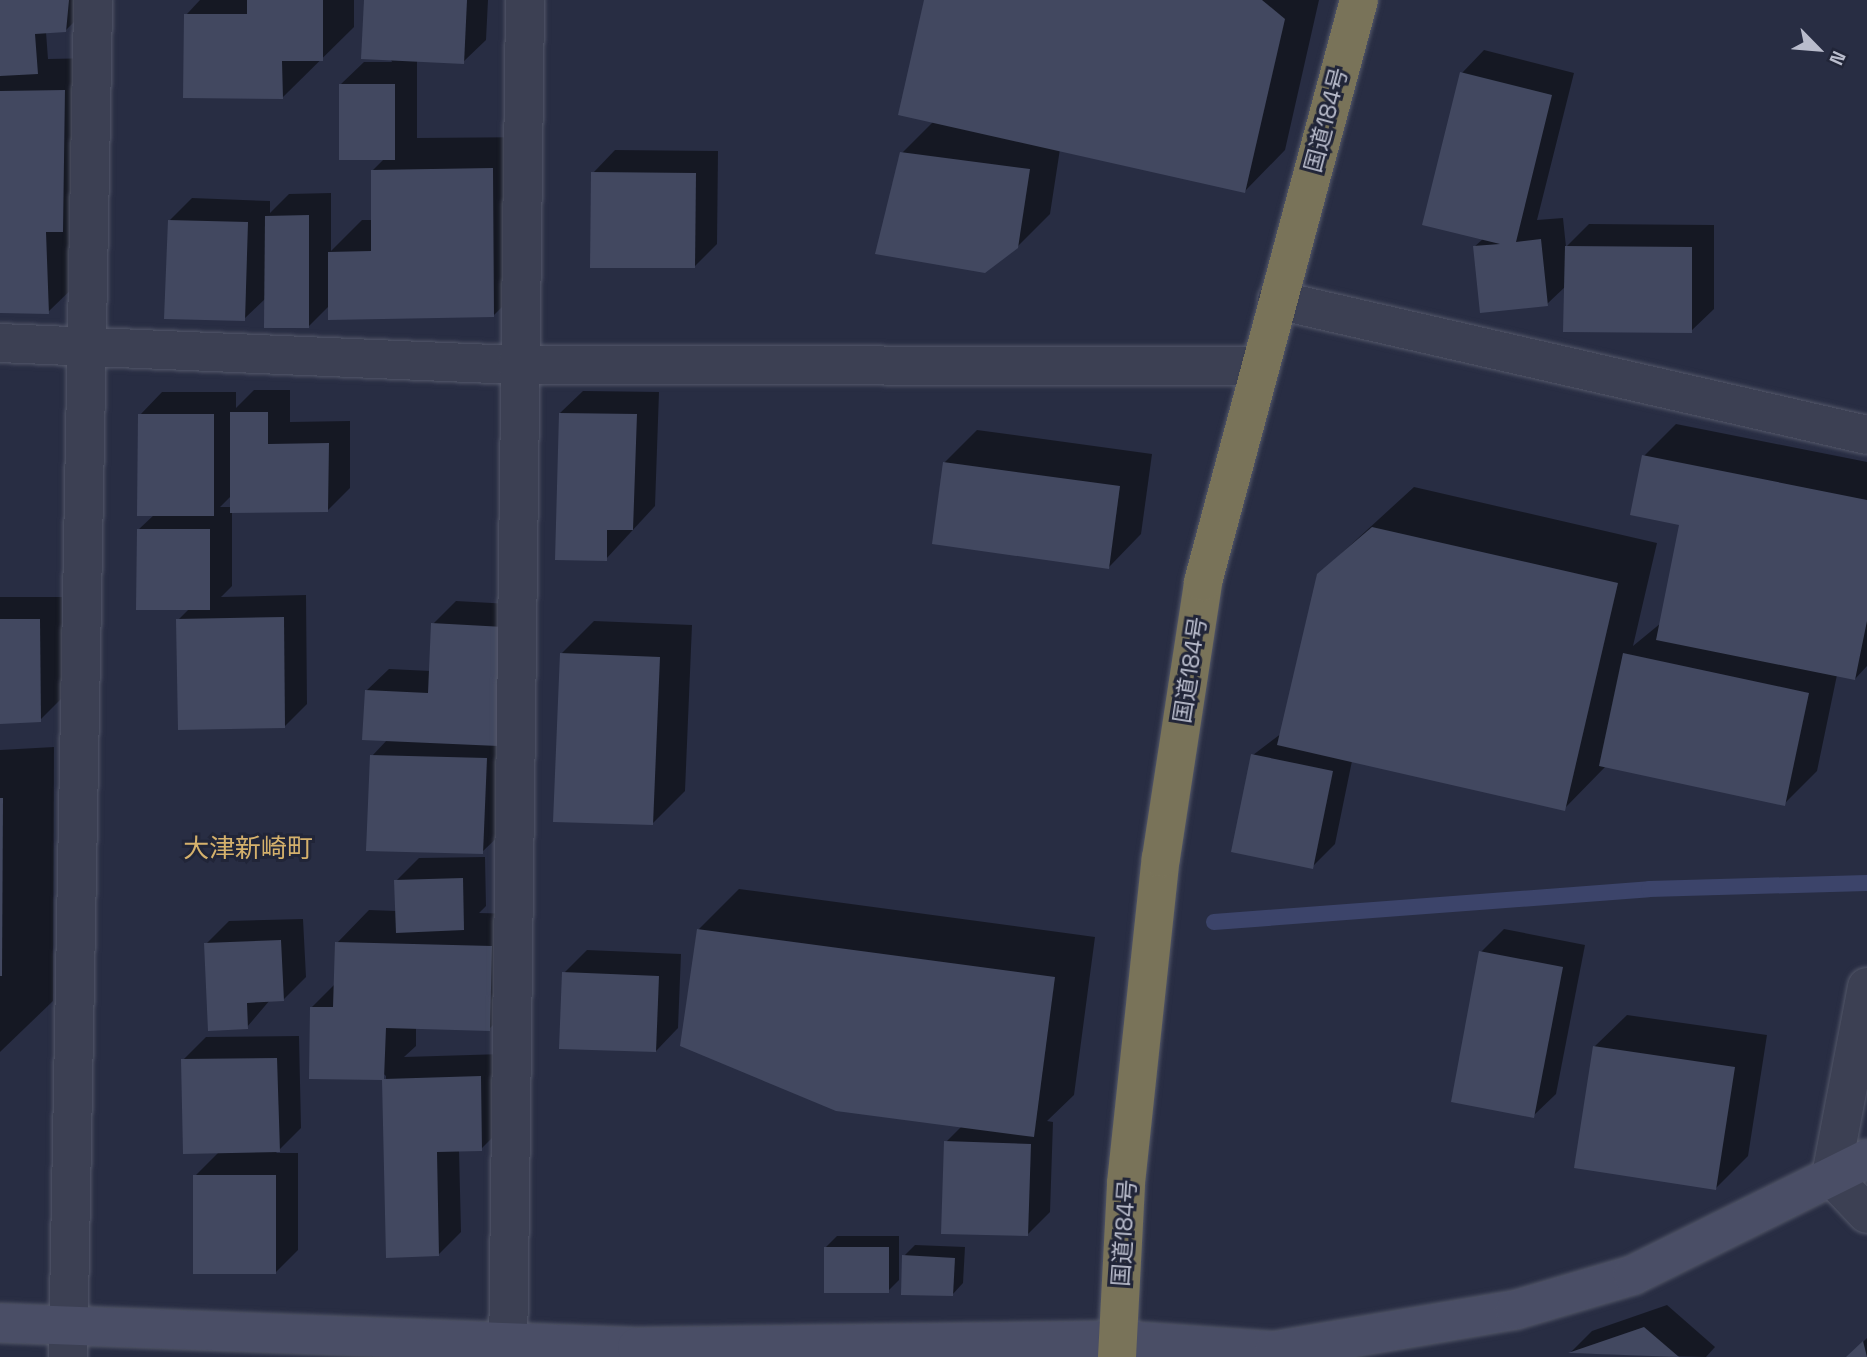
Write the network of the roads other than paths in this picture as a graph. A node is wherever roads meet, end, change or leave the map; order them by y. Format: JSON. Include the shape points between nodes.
{"nodes":[{"id":1,"x":93,"y":0,"type":"edge"},
{"id":2,"x":525,"y":0,"type":"edge"},
{"id":3,"x":1359,"y":0,"type":"edge"},
{"id":4,"x":1277,"y":300,"type":"junction"},
{"id":5,"x":0,"y":343,"type":"edge"},
{"id":6,"x":86,"y":344,"type":"junction"},
{"id":7,"x":517,"y":365,"type":"junction"},
{"id":8,"x":1259,"y":366,"type":"junction"},
{"id":9,"x":1867,"y":435,"type":"edge"},
{"id":10,"x":1867,"y":987,"type":"edge"},
{"id":11,"x":1867,"y":1159,"type":"edge"},
{"id":12,"x":1831,"y":1176,"type":"junction"},
{"id":13,"x":1867,"y":1214,"type":"edge"},
{"id":14,"x":0,"y":1324,"type":"edge"},
{"id":15,"x":68,"y":1341,"type":"edge"},
{"id":16,"x":1117,"y":1348,"type":"edge"},
{"id":17,"x":508,"y":1350,"type":"edge"}],
"edges":[{"from":1,"to":6,"type":"street"},
{"from":2,"to":7,"type":"street"},
{"from":3,"to":4,"type":"highway","name":"国道184号"},
{"from":4,"to":8,"type":"highway","name":"国道184号"},
{"from":4,"to":9,"type":"street"},
{"from":5,"to":6,"type":"street"},
{"from":6,"to":7,"type":"street"},
{"from":6,"to":15,"type":"street"},
{"from":7,"to":8,"type":"street"},
{"from":7,"to":17,"type":"street"},
{"from":8,"to":16,"type":"highway","name":"国道184号","via":[[1203,582],[1161,858],[1126,1183]]},
{"from":10,"to":12,"type":"street"},
{"from":11,"to":12,"type":"street"},
{"from":12,"to":13,"type":"street"},
{"from":12,"to":16,"type":"street","via":[[1633,1275],[1515,1310],[1274,1351]]},
{"from":14,"to":15,"type":"street"},
{"from":15,"to":17,"type":"street"},
{"from":16,"to":17,"type":"street"}]}
